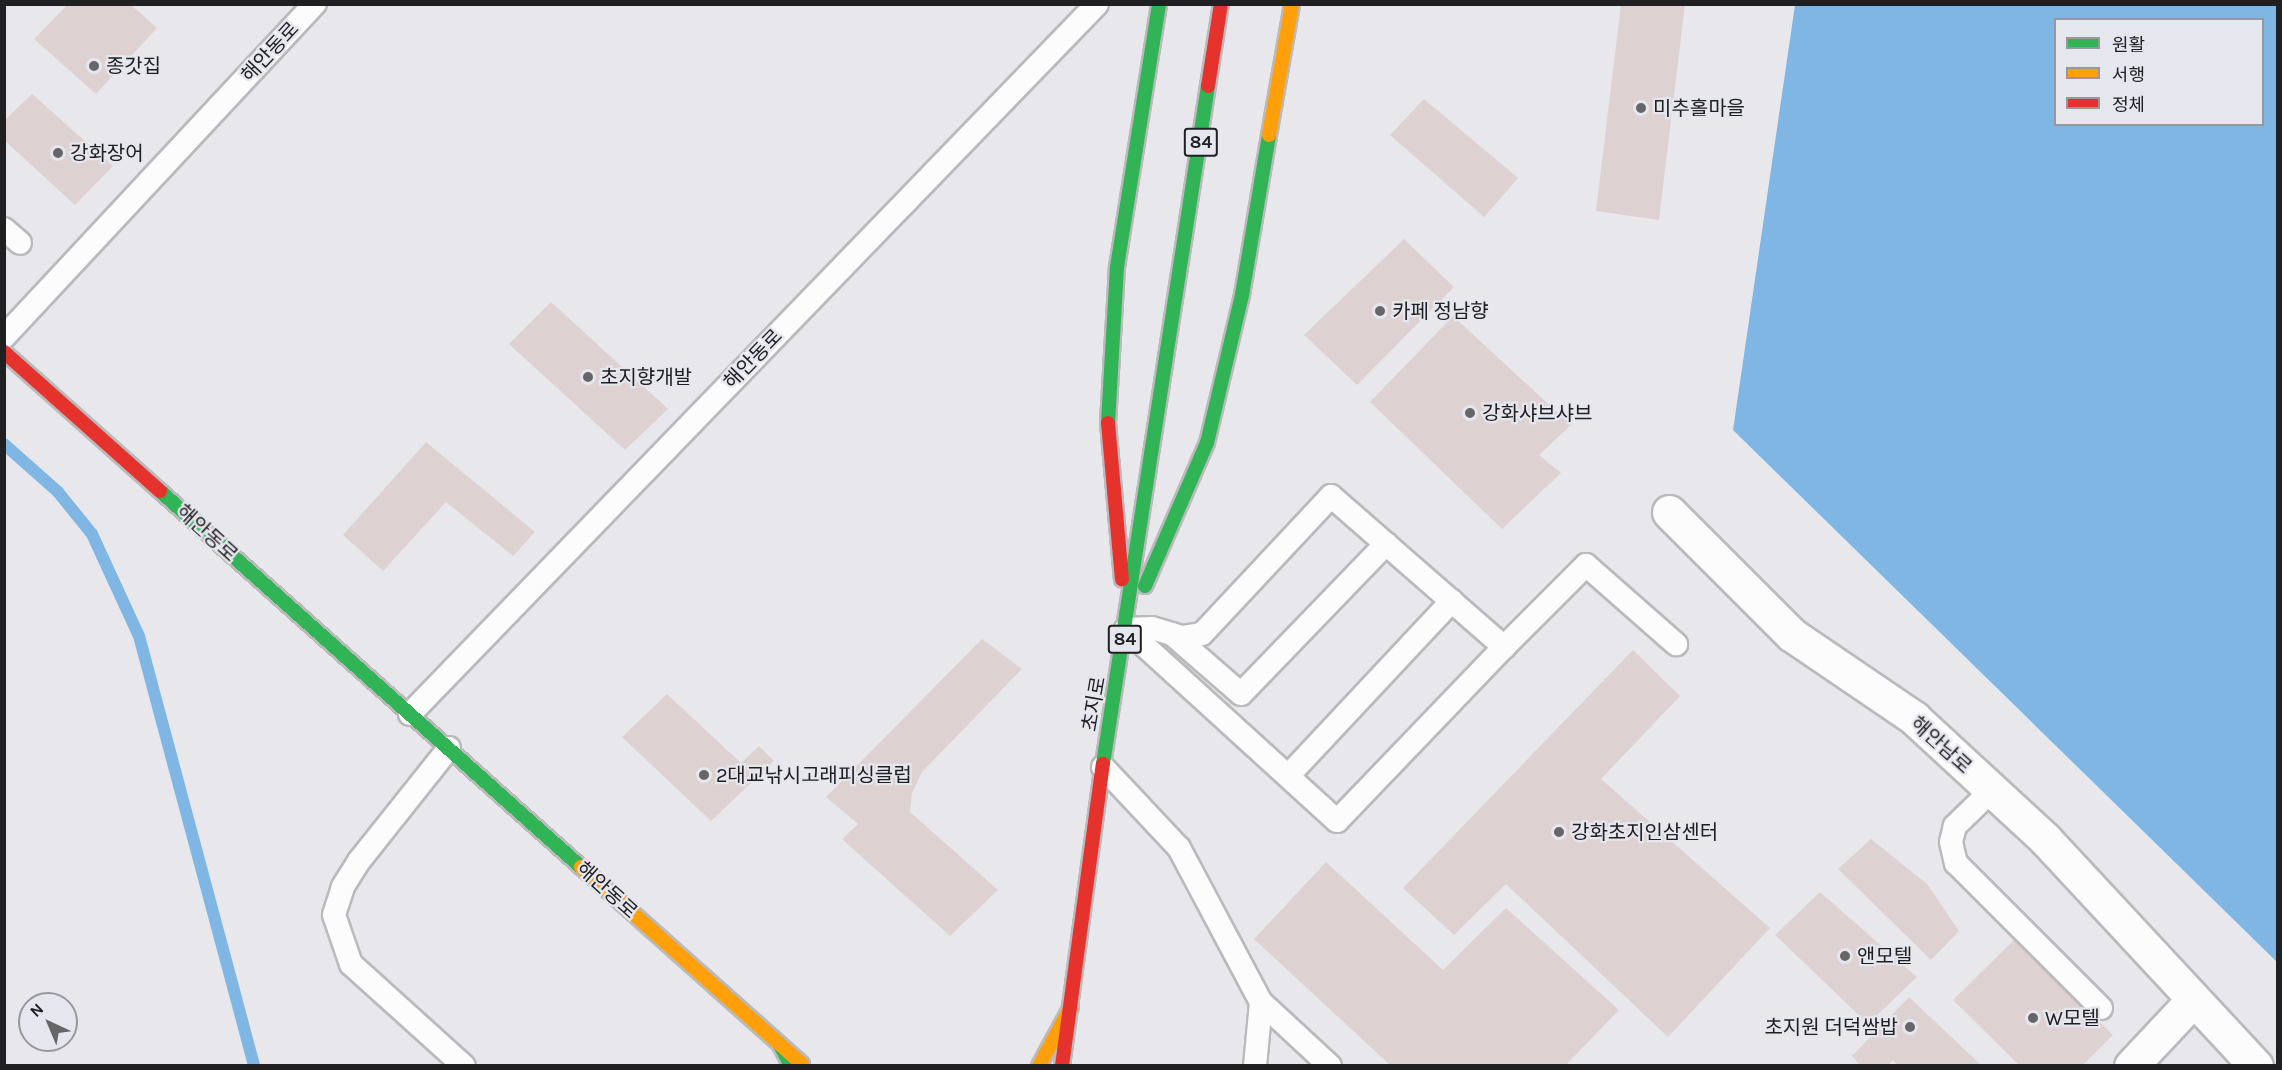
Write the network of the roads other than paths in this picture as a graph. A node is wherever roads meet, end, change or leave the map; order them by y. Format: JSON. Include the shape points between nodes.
{"nodes":[{"id":1,"x":315,"y":4,"type":"edge"},
{"id":2,"x":1097,"y":4,"type":"edge"},
{"id":3,"x":1159,"y":4,"type":"edge"},
{"id":4,"x":1221,"y":4,"type":"edge"},
{"id":5,"x":1292,"y":4,"type":"edge"},
{"id":6,"x":4,"y":336,"type":"edge"},
{"id":7,"x":4,"y":352,"type":"edge"},
{"id":8,"x":1670,"y":512,"type":"dead end"},
{"id":9,"x":1386,"y":544,"type":"junction"},
{"id":10,"x":1452,"y":601,"type":"junction"},
{"id":11,"x":1126,"y":629,"type":"junction"},
{"id":12,"x":1172,"y":634,"type":"junction"},
{"id":13,"x":1676,"y":644,"type":"dead end"},
{"id":14,"x":1504,"y":647,"type":"junction"},
{"id":15,"x":410,"y":714,"type":"junction"},
{"id":16,"x":449,"y":748,"type":"junction"},
{"id":17,"x":1103,"y":767,"type":"junction"},
{"id":18,"x":1288,"y":776,"type":"junction"},
{"id":19,"x":1992,"y":790,"type":"junction"},
{"id":20,"x":1074,"y":1000,"type":"junction"},
{"id":21,"x":2193,"y":1000,"type":"junction"},
{"id":22,"x":1261,"y":1002,"type":"junction"},
{"id":23,"x":2101,"y":1008,"type":"dead end"},
{"id":24,"x":780,"y":1045,"type":"junction"},
{"id":25,"x":464,"y":1065,"type":"edge"},
{"id":26,"x":791,"y":1065,"type":"edge"},
{"id":27,"x":804,"y":1065,"type":"edge"},
{"id":28,"x":810,"y":1065,"type":"edge"},
{"id":29,"x":1039,"y":1065,"type":"edge"},
{"id":30,"x":1062,"y":1065,"type":"edge"},
{"id":31,"x":1255,"y":1065,"type":"edge"},
{"id":32,"x":1330,"y":1065,"type":"edge"},
{"id":33,"x":2131,"y":1065,"type":"edge"},
{"id":34,"x":2256,"y":1065,"type":"edge"}],
"edges":[{"from":1,"to":6,"type":"lane","name":"해안동로"},
{"from":2,"to":15,"type":"lane","name":"해안동로"},
{"from":3,"to":11,"type":"main road","via":[[1117,267],[1108,425]]},
{"from":4,"to":11,"type":"main road","name":"초지로","number":"84"},
{"from":5,"to":11,"type":"main road","via":[[1242,295],[1207,443]]},
{"from":7,"to":15,"type":"main road","name":"해안동로"},
{"from":8,"to":19,"type":"street","name":"해안남로","via":[[1792,635],[1914,718]]},
{"from":9,"to":10,"type":"lane"},
{"from":9,"to":12,"type":"lane","via":[[1331,495],[1202,634]]},
{"from":9,"to":12,"type":"lane","via":[[1241,694]]},
{"from":10,"to":14,"type":"lane"},
{"from":10,"to":18,"type":"lane"},
{"from":11,"to":12,"type":"lane","via":[[1152,628]]},
{"from":11,"to":17,"type":"main road","name":"초지로","number":"84"},
{"from":11,"to":18,"type":"lane"},
{"from":13,"to":14,"type":"lane","via":[[1586,565]]},
{"from":14,"to":18,"type":"lane","via":[[1337,821]]},
{"from":15,"to":16,"type":"main road","name":"해안동로"},
{"from":16,"to":24,"type":"main road","name":"해안동로"},
{"from":16,"to":25,"type":"lane","via":[[359,861],[343,887],[334,915],[351,964]]},
{"from":17,"to":20,"type":"main road","name":"초지로","number":"84"},
{"from":17,"to":22,"type":"lane","via":[[1179,848]]},
{"from":19,"to":21,"type":"street","name":"해안남로","via":[[2045,839]]},
{"from":19,"to":23,"type":"lane","via":[[1955,826],[1951,842],[1956,863]]},
{"from":20,"to":29,"type":"main road"},
{"from":20,"to":30,"type":"main road","name":"초지로","number":"84"},
{"from":21,"to":33,"type":"street"},
{"from":21,"to":34,"type":"street","name":"해안남로"},
{"from":22,"to":31,"type":"lane"},
{"from":22,"to":32,"type":"lane"},
{"from":24,"to":26,"type":"main road"},
{"from":24,"to":27,"type":"main road","name":"해안동로"},
{"from":24,"to":28,"type":"main road"}]}
